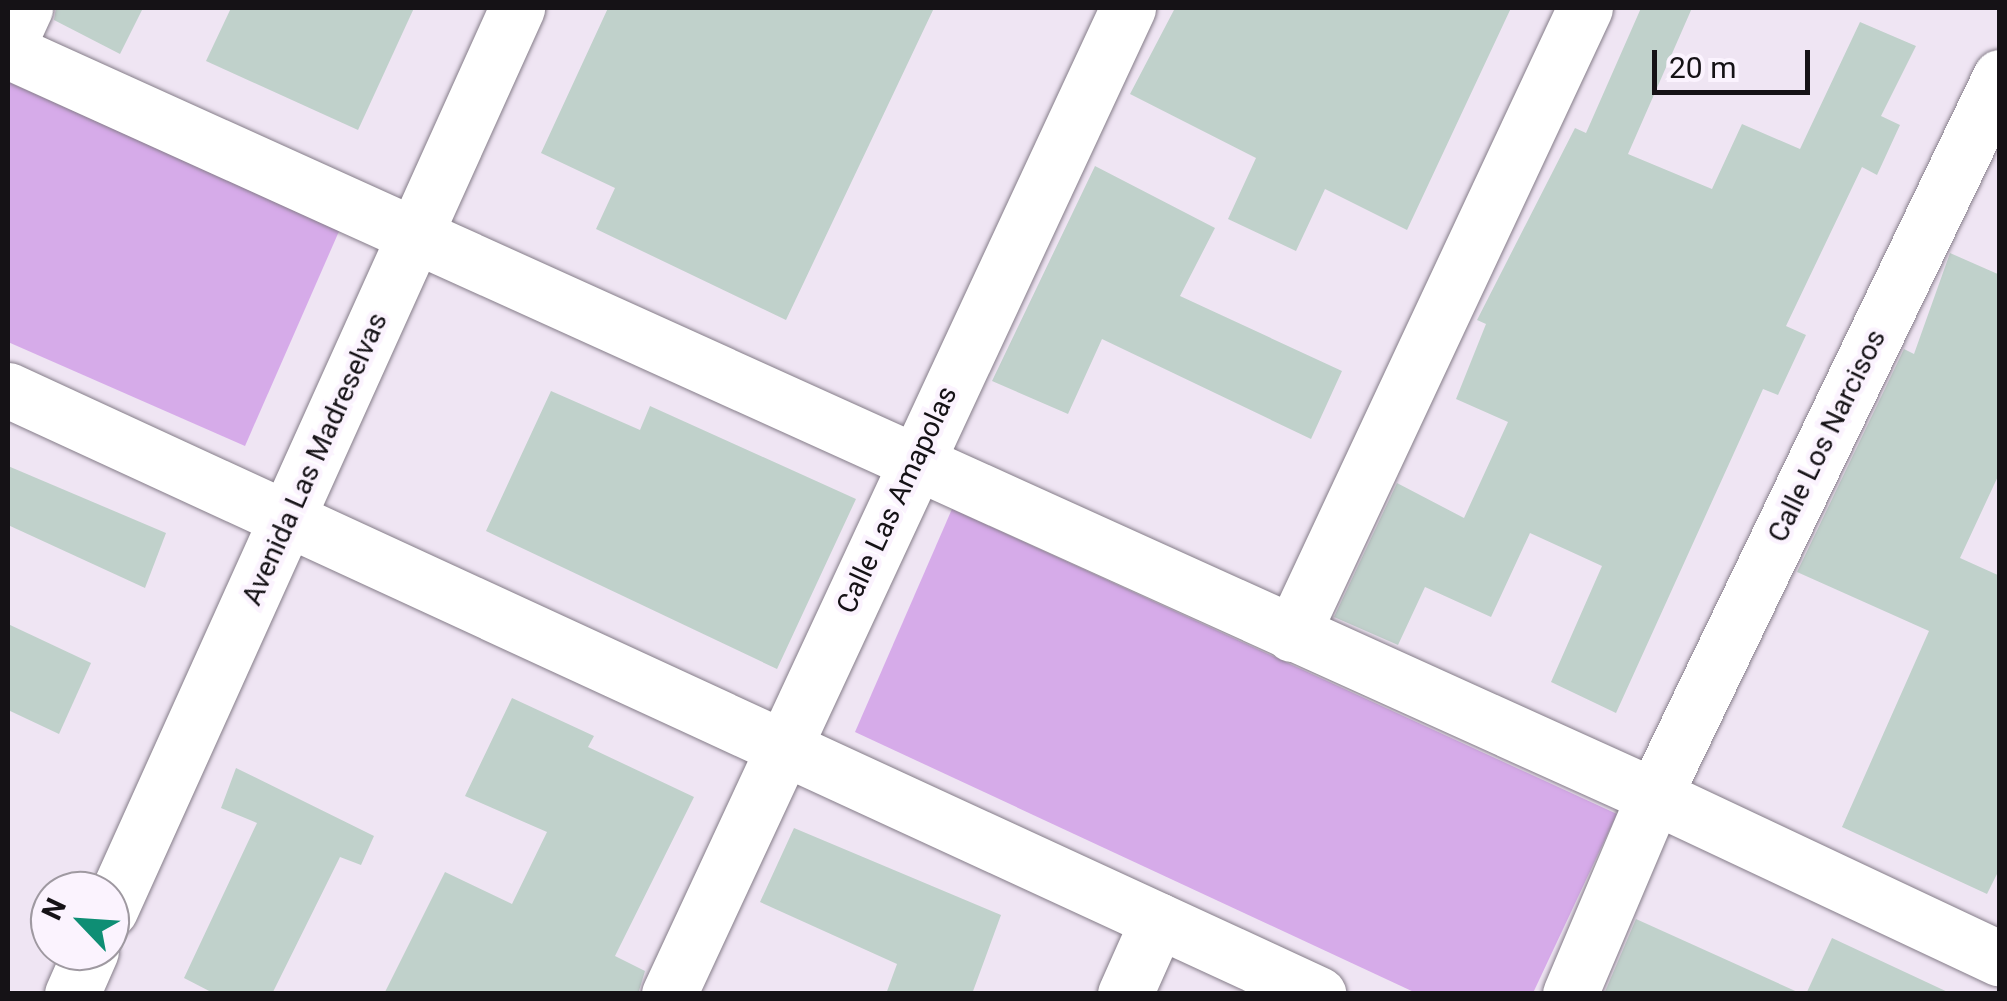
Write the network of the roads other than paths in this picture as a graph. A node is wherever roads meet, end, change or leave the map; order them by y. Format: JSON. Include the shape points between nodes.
{"nodes":[{"id":1,"x":25,"y":8,"type":"edge"},
{"id":2,"x":517,"y":8,"type":"edge"},
{"id":3,"x":1128,"y":8,"type":"edge"},
{"id":4,"x":1585,"y":8,"type":"edge"},
{"id":5,"x":8,"y":48,"type":"edge"},
{"id":6,"x":2000,"y":77,"type":"edge"},
{"id":7,"x":416,"y":234,"type":"junction"},
{"id":8,"x":8,"y":390,"type":"edge"},
{"id":9,"x":913,"y":465,"type":"junction"},
{"id":10,"x":288,"y":519,"type":"junction"},
{"id":11,"x":1292,"y":634,"type":"junction"},
{"id":12,"x":783,"y":747,"type":"junction"},
{"id":13,"x":1654,"y":796,"type":"junction"},
{"id":14,"x":128,"y":871,"type":"edge"},
{"id":15,"x":1158,"y":920,"type":"junction"},
{"id":16,"x":2000,"y":960,"type":"edge"},
{"id":17,"x":82,"y":971,"type":"edge"},
{"id":18,"x":72,"y":994,"type":"edge"},
{"id":19,"x":669,"y":994,"type":"edge"},
{"id":20,"x":1125,"y":994,"type":"edge"},
{"id":21,"x":1318,"y":994,"type":"edge"},
{"id":22,"x":1570,"y":994,"type":"edge"}],
"edges":[{"from":1,"to":5,"type":"street"},
{"from":2,"to":7,"type":"street","name":"Avenida Las Madreselvas"},
{"from":3,"to":9,"type":"street","name":"Calle Las Amapolas"},
{"from":4,"to":11,"type":"street"},
{"from":5,"to":7,"type":"street"},
{"from":6,"to":13,"type":"street","name":"Calle Los Narcisos"},
{"from":7,"to":9,"type":"street"},
{"from":7,"to":10,"type":"street","name":"Avenida Las Madreselvas"},
{"from":8,"to":10,"type":"street"},
{"from":9,"to":11,"type":"street"},
{"from":9,"to":12,"type":"street","name":"Calle Las Amapolas"},
{"from":10,"to":12,"type":"street"},
{"from":10,"to":14,"type":"street","name":"Avenida Las Madreselvas"},
{"from":11,"to":13,"type":"street"},
{"from":12,"to":15,"type":"street"},
{"from":12,"to":19,"type":"street","name":"Calle Las Amapolas"},
{"from":13,"to":16,"type":"street"},
{"from":13,"to":22,"type":"street","name":"Calle Los Narcisos"},
{"from":15,"to":20,"type":"street"},
{"from":15,"to":21,"type":"street"},
{"from":17,"to":18,"type":"street"}]}
